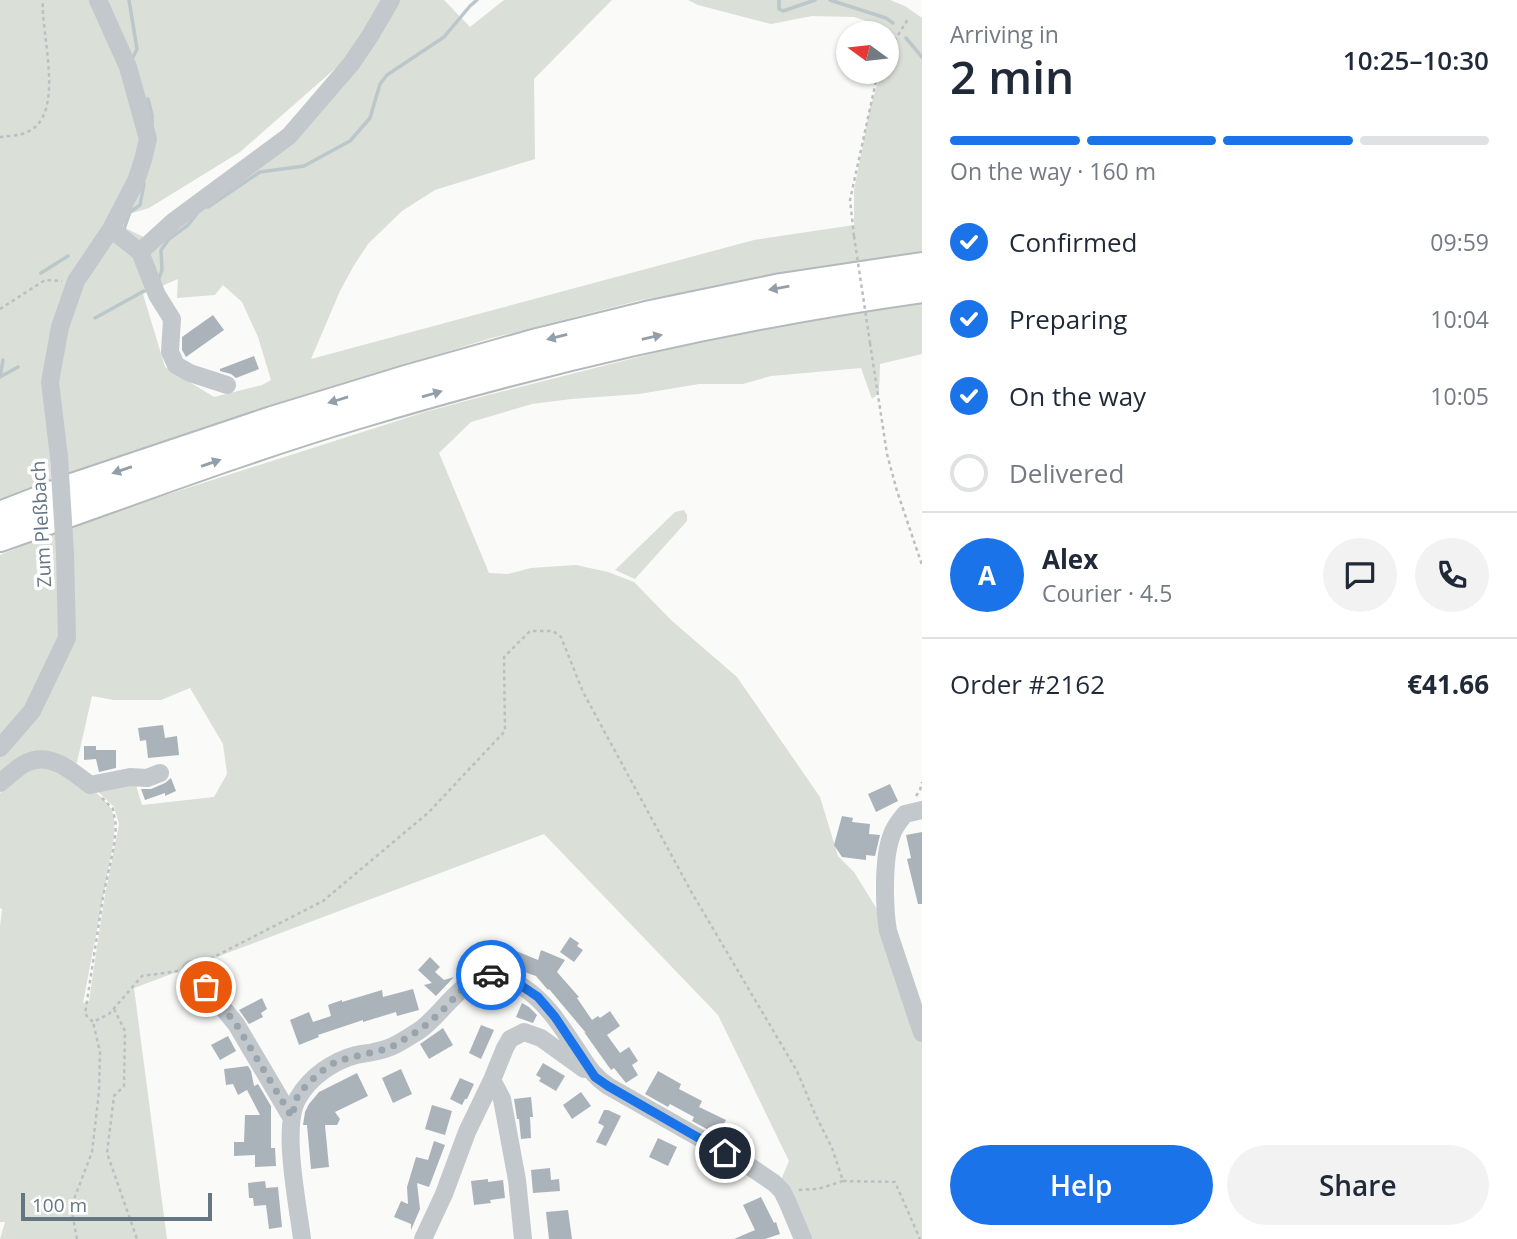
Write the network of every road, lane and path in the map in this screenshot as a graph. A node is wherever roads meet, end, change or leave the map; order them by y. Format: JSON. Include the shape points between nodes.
{"nodes":[{"id":1,"x":43,"y":0,"type":"edge"},
{"id":2,"x":98,"y":0,"type":"edge"},
{"id":3,"x":391,"y":0,"type":"edge"},
{"id":4,"x":908,"y":19,"type":"dead end"},
{"id":5,"x":900,"y":32,"type":"edge"},
{"id":6,"x":875,"y":84,"type":"edge"},
{"id":7,"x":0,"y":137,"type":"edge"},
{"id":8,"x":111,"y":229,"type":"junction"},
{"id":9,"x":140,"y":252,"type":"junction"},
{"id":10,"x":922,"y":266,"type":"edge"},
{"id":11,"x":45,"y":280,"type":"dead end"},
{"id":12,"x":922,"y":289,"type":"edge"},
{"id":13,"x":0,"y":309,"type":"edge"},
{"id":14,"x":227,"y":385,"type":"dead end"},
{"id":15,"x":0,"y":515,"type":"edge"},
{"id":16,"x":0,"y":538,"type":"edge"},
{"id":17,"x":922,"y":565,"type":"edge"},
{"id":18,"x":0,"y":748,"type":"edge"},
{"id":19,"x":160,"y":774,"type":"dead end"},
{"id":20,"x":0,"y":783,"type":"edge"},
{"id":21,"x":90,"y":785,"type":"junction"},
{"id":22,"x":922,"y":810,"type":"edge"},
{"id":23,"x":191,"y":969,"type":"junction"},
{"id":24,"x":114,"y":1008,"type":"junction"},
{"id":25,"x":93,"y":1022,"type":"junction"},
{"id":26,"x":922,"y":1033,"type":"edge"},
{"id":27,"x":595,"y":1077,"type":"junction"},
{"id":28,"x":492,"y":1080,"type":"junction"},
{"id":29,"x":292,"y":1117,"type":"junction"},
{"id":30,"x":843,"y":1181,"type":"junction"},
{"id":31,"x":782,"y":1191,"type":"junction"},
{"id":32,"x":77,"y":1239,"type":"edge"},
{"id":33,"x":137,"y":1239,"type":"edge"},
{"id":34,"x":302,"y":1239,"type":"edge"},
{"id":35,"x":423,"y":1239,"type":"edge"},
{"id":36,"x":523,"y":1239,"type":"edge"},
{"id":37,"x":803,"y":1239,"type":"edge"},
{"id":38,"x":920,"y":1239,"type":"edge"}],
"edges":[{"from":1,"to":7,"type":"path","via":[[48,103],[39,124]]},
{"from":2,"to":8,"type":"street","name":"Zum Pleßbach","via":[[128,67],[148,139],[136,181]]},
{"from":3,"to":9,"type":"street","via":[[351,64],[289,136],[174,221]]},
{"from":4,"to":5,"type":"path"},
{"from":6,"to":17,"type":"path","bridge":true,"via":[[850,200],[887,454]]},
{"from":8,"to":9,"type":"street"},
{"from":8,"to":18,"type":"street","name":"Zum Pleßbach","bridge":true,"via":[[76,281],[60,327],[50,382],[59,457],[67,638],[32,711]]},
{"from":9,"to":14,"type":"street","via":[[172,319],[170,352],[176,365]]},
{"from":10,"to":15,"type":"highway","one_way":true,"via":[[781,287],[537,342],[272,420]]},
{"from":11,"to":13,"type":"path"},
{"from":16,"to":12,"type":"highway","one_way":true,"via":[[260,447],[509,372],[708,325]]},
{"from":19,"to":21,"type":"street"},
{"from":20,"to":21,"type":"street","via":[[25,763],[40,758],[59,764]]},
{"from":21,"to":25,"type":"path","via":[[113,809],[116,826],[85,1014]]},
{"from":22,"to":26,"type":"street","via":[[905,814],[891,836],[886,916]]},
{"from":23,"to":24,"type":"path","via":[[142,976]]},
{"from":23,"to":29,"type":"street","via":[[236,1024]]},
{"from":23,"to":30,"type":"path","via":[[323,901],[429,812],[505,732],[504,657],[530,631],[554,631],[692,893],[797,1070]]},
{"from":24,"to":25,"type":"path"},
{"from":24,"to":33,"type":"path","via":[[125,1031],[124,1086],[114,1096],[107,1153]]},
{"from":25,"to":32,"type":"path","via":[[100,1052],[99,1092],[92,1153],[71,1207]]},
{"from":27,"to":28,"type":"street","via":[[541,1038],[524,1032],[510,1039]]},
{"from":27,"to":29,"type":"street","via":[[538,997],[510,978],[486,974],[466,985],[421,1029],[390,1048],[337,1061],[319,1073],[296,1099]]},
{"from":27,"to":31,"type":"street","via":[[749,1166]]},
{"from":28,"to":35,"type":"street"},
{"from":28,"to":36,"type":"street","via":[[502,1099]]},
{"from":29,"to":34,"type":"street","via":[[291,1150]]},
{"from":30,"to":31,"type":"path","via":[[818,1189]]},
{"from":30,"to":38,"type":"path","via":[[895,1182]]},
{"from":31,"to":37,"type":"street"}]}
